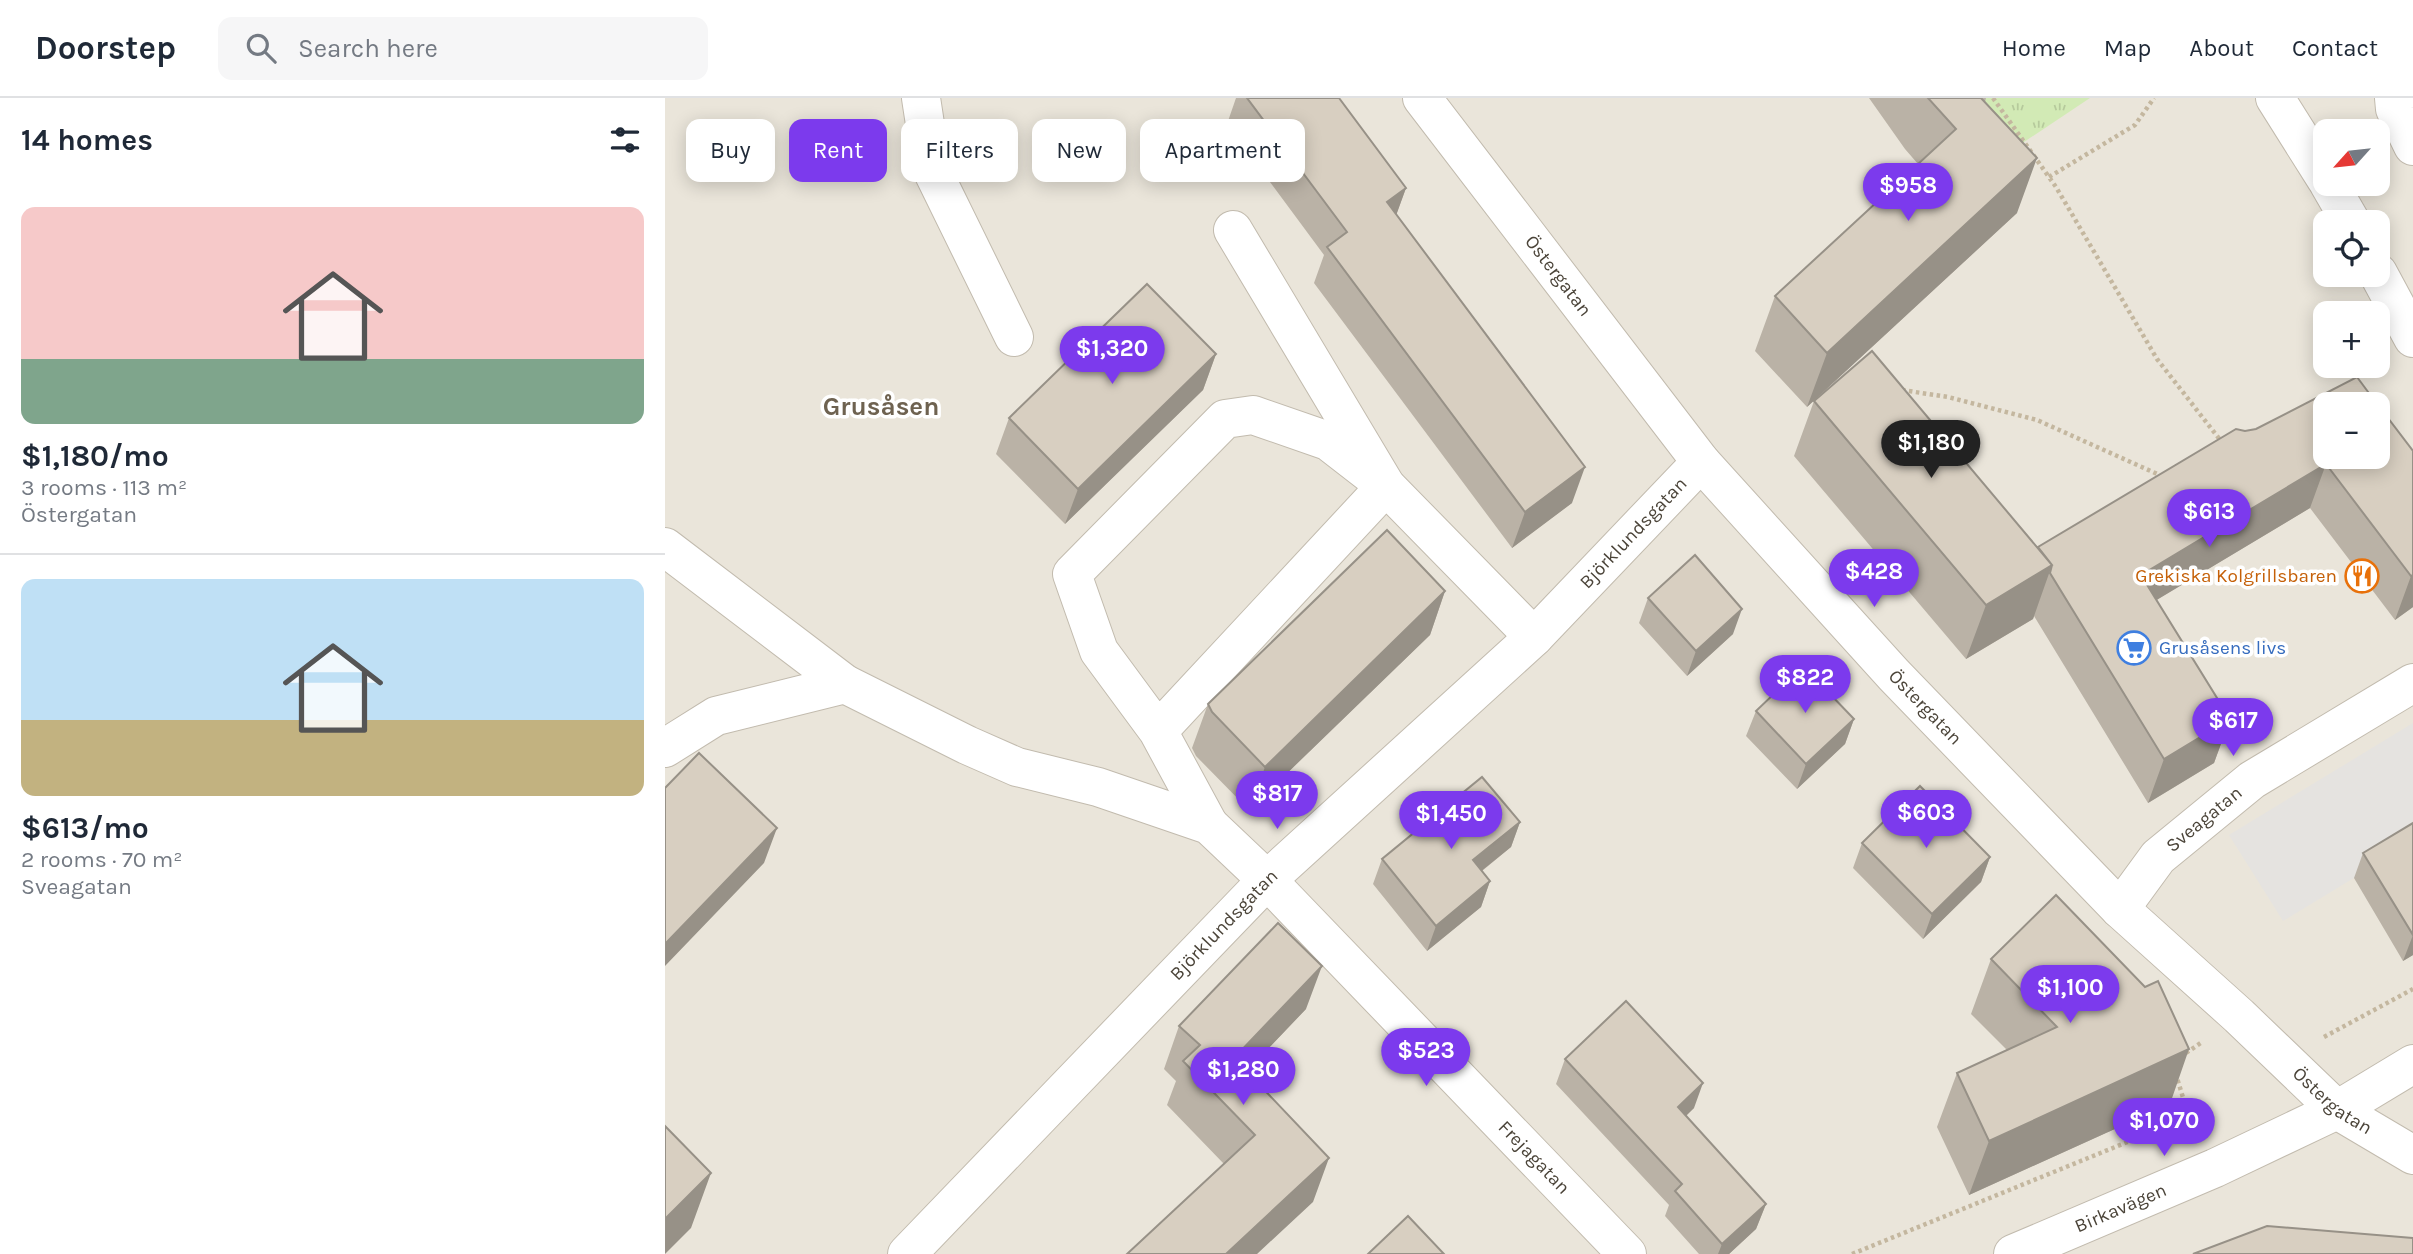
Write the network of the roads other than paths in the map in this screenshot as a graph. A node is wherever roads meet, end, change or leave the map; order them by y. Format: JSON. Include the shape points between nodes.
{"nodes":[{"id":1,"x":921,"y":98,"type":"edge"},
{"id":2,"x":1422,"y":98,"type":"edge"},
{"id":3,"x":2275,"y":98,"type":"edge"},
{"id":4,"x":2394,"y":98,"type":"edge"},
{"id":5,"x":2413,"y":146,"type":"edge"},
{"id":6,"x":2313,"y":158,"type":"edge"},
{"id":7,"x":1233,"y":230,"type":"dead end"},
{"id":8,"x":2386,"y":287,"type":"edge"},
{"id":9,"x":1014,"y":337,"type":"dead end"},
{"id":10,"x":2413,"y":338,"type":"edge"},
{"id":11,"x":1701,"y":462,"type":"junction"},
{"id":12,"x":1386,"y":486,"type":"junction"},
{"id":13,"x":665,"y":547,"type":"edge"},
{"id":14,"x":1534,"y":637,"type":"junction"},
{"id":15,"x":2413,"y":683,"type":"edge"},
{"id":16,"x":845,"y":684,"type":"junction"},
{"id":17,"x":1159,"y":731,"type":"junction"},
{"id":18,"x":665,"y":748,"type":"edge"},
{"id":19,"x":1209,"y":825,"type":"junction"},
{"id":20,"x":1267,"y":880,"type":"junction"},
{"id":21,"x":2120,"y":909,"type":"junction"},
{"id":22,"x":2413,"y":1064,"type":"edge"},
{"id":23,"x":2337,"y":1110,"type":"junction"},
{"id":24,"x":2413,"y":1155,"type":"edge"},
{"id":25,"x":907,"y":1254,"type":"edge"},
{"id":26,"x":1627,"y":1254,"type":"edge"},
{"id":27,"x":2013,"y":1254,"type":"edge"}],
"edges":[{"from":1,"to":9,"type":"street","via":[[932,170]]},
{"from":2,"to":11,"type":"street","name":"Östergatan"},
{"from":3,"to":6,"type":"street"},
{"from":4,"to":5,"type":"street"},
{"from":7,"to":12,"type":"street"},
{"from":8,"to":10,"type":"street"},
{"from":11,"to":14,"type":"street","name":"Björklundsgatan"},
{"from":11,"to":21,"type":"street","name":"Östergatan","via":[[1894,675]]},
{"from":12,"to":14,"type":"street"},
{"from":12,"to":17,"type":"street"},
{"from":12,"to":17,"type":"street","via":[[1328,441],[1253,415],[1225,419],[1072,573],[1100,651]]},
{"from":13,"to":16,"type":"street"},
{"from":14,"to":20,"type":"street","name":"Björklundsgatan"},
{"from":15,"to":21,"type":"street","name":"Sveagatan","via":[[2252,780],[2158,857]]},
{"from":16,"to":18,"type":"street","via":[[716,716]]},
{"from":16,"to":19,"type":"street","via":[[1017,767],[1098,787]]},
{"from":17,"to":19,"type":"street"},
{"from":19,"to":20,"type":"street","name":"Frejagatan"},
{"from":20,"to":25,"type":"street","name":"Björklundsgatan"},
{"from":20,"to":26,"type":"street","name":"Frejagatan"},
{"from":21,"to":23,"type":"street","name":"Östergatan"},
{"from":22,"to":23,"type":"street","name":"Birkavägen"},
{"from":23,"to":24,"type":"street","name":"Östergatan"},
{"from":23,"to":27,"type":"street","name":"Birkavägen"}]}
